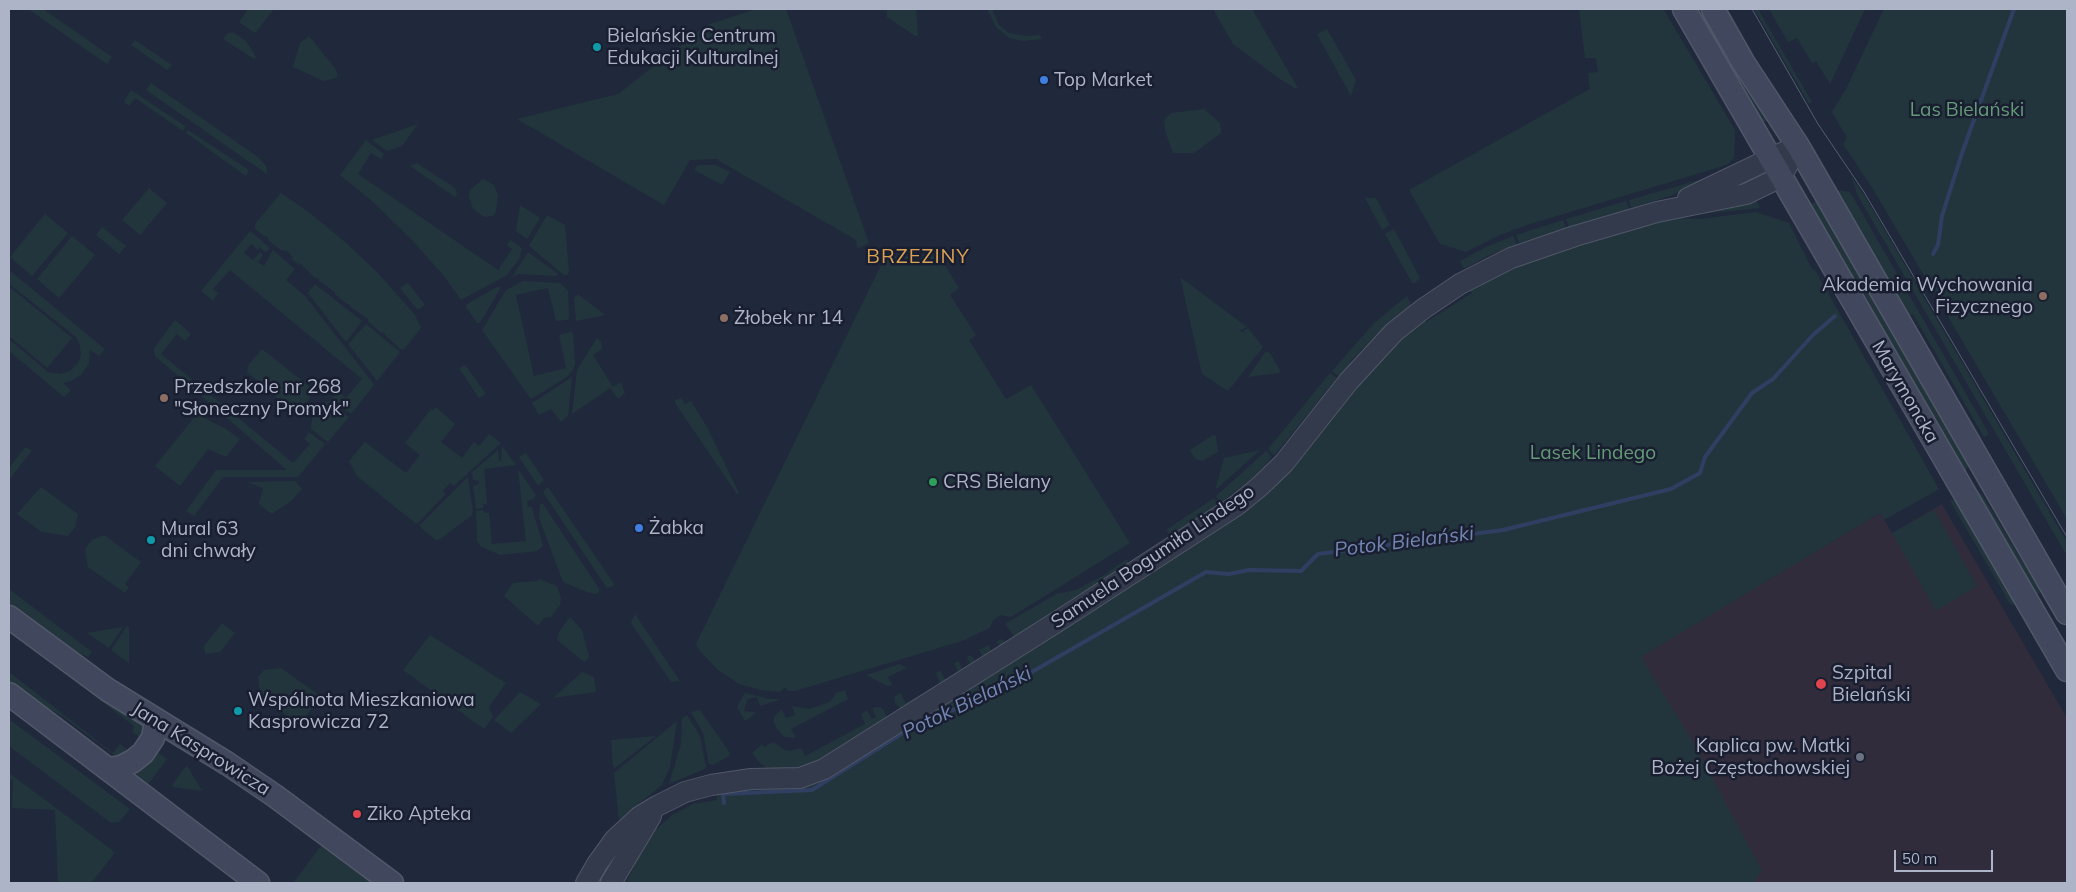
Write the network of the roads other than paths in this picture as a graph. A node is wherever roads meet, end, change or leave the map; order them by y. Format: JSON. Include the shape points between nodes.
{"nodes":[{"id":1,"x":1684,"y":9,"type":"edge"},
{"id":2,"x":1713,"y":9,"type":"edge"},
{"id":3,"x":1798,"y":146,"type":"junction"},
{"id":4,"x":1776,"y":168,"type":"junction"},
{"id":5,"x":2067,"y":613,"type":"edge"},
{"id":6,"x":9,"y":617,"type":"edge"},
{"id":7,"x":2037,"y":618,"type":"junction"},
{"id":8,"x":2067,"y":626,"type":"edge"},
{"id":9,"x":2067,"y":670,"type":"edge"},
{"id":10,"x":9,"y":694,"type":"edge"},
{"id":11,"x":156,"y":721,"type":"junction"},
{"id":12,"x":108,"y":769,"type":"junction"},
{"id":13,"x":657,"y":806,"type":"junction"},
{"id":14,"x":258,"y":883,"type":"edge"},
{"id":15,"x":392,"y":883,"type":"edge"},
{"id":16,"x":586,"y":883,"type":"edge"},
{"id":17,"x":612,"y":883,"type":"edge"}],
"edges":[{"from":1,"to":4,"type":"main road","name":"Marymoncka"},
{"from":2,"to":3,"type":"main road","name":"Marymoncka"},
{"from":3,"to":4,"type":"street"},
{"from":3,"to":5,"type":"main road","name":"Marymoncka"},
{"from":4,"to":7,"type":"main road","name":"Marymoncka"},
{"from":4,"to":13,"type":"street","name":"Samuela Bogumiła Lindego","via":[[1746,194],[1657,212],[1580,235],[1511,258],[1476,275],[1432,302],[1387,339],[1348,382],[1288,459],[1248,497],[1063,618],[819,771],[800,778],[751,779],[702,787]]},
{"from":6,"to":11,"type":"main road","name":"Jana Kasprowicza"},
{"from":7,"to":8,"type":"main road","via":[[2058,620]]},
{"from":7,"to":9,"type":"main road","name":"Marymoncka"},
{"from":10,"to":12,"type":"main road"},
{"from":11,"to":12,"type":"main road","via":[[153,738],[142,753],[121,767]]},
{"from":11,"to":15,"type":"main road","name":"Jana Kasprowicza","via":[[275,796]]},
{"from":12,"to":14,"type":"main road"},
{"from":13,"to":16,"type":"street","name":"Samuela Bogumiła Lindego","via":[[614,839]]},
{"from":13,"to":17,"type":"street"}]}
